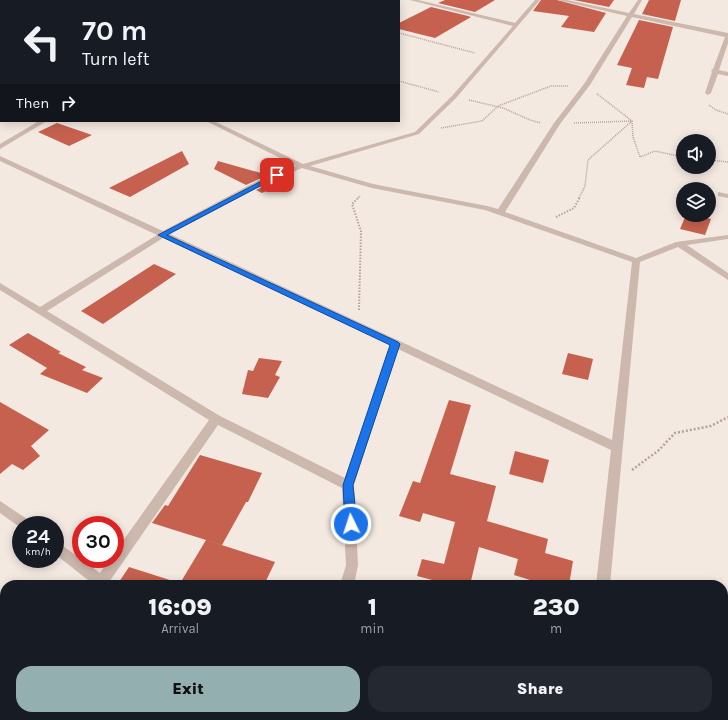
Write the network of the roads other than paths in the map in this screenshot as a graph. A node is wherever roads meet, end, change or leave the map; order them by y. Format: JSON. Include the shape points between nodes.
{"nodes":[{"id":1,"x":412,"y":0,"type":"edge"},
{"id":2,"x":538,"y":0,"type":"edge"},
{"id":3,"x":560,"y":0,"type":"edge"},
{"id":4,"x":640,"y":0,"type":"edge"},
{"id":5,"x":631,"y":15,"type":"junction"},
{"id":6,"x":516,"y":24,"type":"junction"},
{"id":7,"x":728,"y":35,"type":"edge"},
{"id":8,"x":714,"y":71,"type":"junction"},
{"id":9,"x":728,"y":74,"type":"edge"},
{"id":10,"x":708,"y":93,"type":"road end"},
{"id":11,"x":42,"y":122,"type":"edge"},
{"id":12,"x":211,"y":122,"type":"edge"},
{"id":13,"x":0,"y":147,"type":"edge"},
{"id":14,"x":0,"y":158,"type":"edge"},
{"id":15,"x":302,"y":166,"type":"junction"},
{"id":16,"x":500,"y":213,"type":"junction"},
{"id":17,"x":162,"y":235,"type":"junction"},
{"id":18,"x":728,"y":237,"type":"edge"},
{"id":19,"x":679,"y":244,"type":"junction"},
{"id":20,"x":636,"y":261,"type":"junction"},
{"id":21,"x":728,"y":277,"type":"edge"},
{"id":22,"x":0,"y":286,"type":"edge"},
{"id":23,"x":41,"y":310,"type":"junction"},
{"id":24,"x":395,"y":344,"type":"junction"},
{"id":25,"x":216,"y":419,"type":"junction"},
{"id":26,"x":618,"y":448,"type":"junction"},
{"id":27,"x":348,"y":485,"type":"junction"},
{"id":28,"x":0,"y":506,"type":"edge"},
{"id":29,"x":14,"y":516,"type":"edge"},
{"id":30,"x":64,"y":554,"type":"edge"},
{"id":31,"x":95,"y":580,"type":"edge"},
{"id":32,"x":103,"y":580,"type":"edge"},
{"id":33,"x":348,"y":580,"type":"edge"},
{"id":34,"x":604,"y":580,"type":"edge"}],
"edges":[{"from":1,"to":6,"type":"street"},
{"from":2,"to":6,"type":"street"},
{"from":3,"to":5,"type":"street"},
{"from":4,"to":5,"type":"street"},
{"from":5,"to":7,"type":"street"},
{"from":5,"to":16,"type":"street","via":[[587,85],[557,123]]},
{"from":6,"to":15,"type":"street","via":[[454,97],[417,133]]},
{"from":7,"to":8,"type":"street"},
{"from":8,"to":9,"type":"street"},
{"from":8,"to":10,"type":"street"},
{"from":11,"to":13,"type":"street"},
{"from":12,"to":15,"type":"street"},
{"from":14,"to":17,"type":"street"},
{"from":15,"to":16,"type":"street","via":[[372,186],[487,208]]},
{"from":15,"to":17,"type":"street","via":[[260,183]]},
{"from":16,"to":20,"type":"street"},
{"from":17,"to":23,"type":"street"},
{"from":17,"to":24,"type":"street"},
{"from":18,"to":19,"type":"street"},
{"from":19,"to":20,"type":"street"},
{"from":19,"to":21,"type":"street"},
{"from":20,"to":26,"type":"street"},
{"from":22,"to":23,"type":"street"},
{"from":23,"to":25,"type":"street"},
{"from":24,"to":26,"type":"street"},
{"from":24,"to":27,"type":"street"},
{"from":25,"to":27,"type":"street"},
{"from":25,"to":32,"type":"street"},
{"from":26,"to":34,"type":"street"},
{"from":27,"to":33,"type":"street","via":[[352,565]]},
{"from":28,"to":29,"type":"street"},
{"from":30,"to":31,"type":"street"}]}
